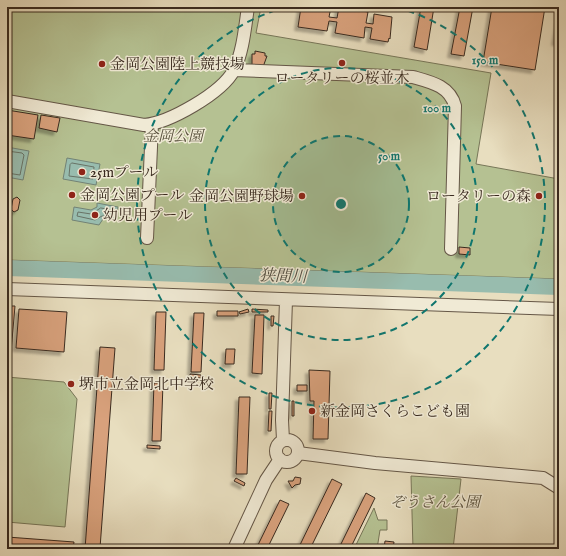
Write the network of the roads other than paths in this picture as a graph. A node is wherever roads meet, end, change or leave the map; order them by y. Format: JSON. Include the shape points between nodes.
{"nodes":[{"id":1,"x":248,"y":7,"type":"edge"},
{"id":2,"x":234,"y":70,"type":"junction"},
{"id":3,"x":7,"y":101,"type":"edge"},
{"id":4,"x":152,"y":124,"type":"junction"},
{"id":5,"x":147,"y":238,"type":"dead end"},
{"id":6,"x":451,"y":249,"type":"dead end"},
{"id":7,"x":7,"y":290,"type":"edge"},
{"id":8,"x":286,"y":300,"type":"junction"},
{"id":9,"x":559,"y":309,"type":"edge"},
{"id":10,"x":284,"y":440,"type":"junction"},
{"id":11,"x":298,"y":453,"type":"junction"},
{"id":12,"x":280,"y":459,"type":"junction"},
{"id":13,"x":559,"y":488,"type":"edge"},
{"id":14,"x":234,"y":549,"type":"edge"}],
"edges":[{"from":1,"to":2,"type":"street","via":[[241,49]]},
{"from":2,"to":4,"type":"street","via":[[225,81],[193,107]]},
{"from":2,"to":6,"type":"street","via":[[413,77],[434,82],[448,92],[455,106]]},
{"from":3,"to":4,"type":"street","via":[[144,125]]},
{"from":4,"to":5,"type":"street"},
{"from":7,"to":8,"type":"street"},
{"from":8,"to":9,"type":"street"},
{"from":8,"to":10,"type":"street","via":[[282,420]]},
{"from":10,"to":11,"type":"street","via":[[293,441],[298,447]]},
{"from":10,"to":12,"type":"street","via":[[277,449]]},
{"from":11,"to":12,"type":"street","via":[[291,461]]},
{"from":11,"to":13,"type":"street","via":[[375,463],[543,478]]},
{"from":12,"to":14,"type":"street","via":[[266,480]]}]}
